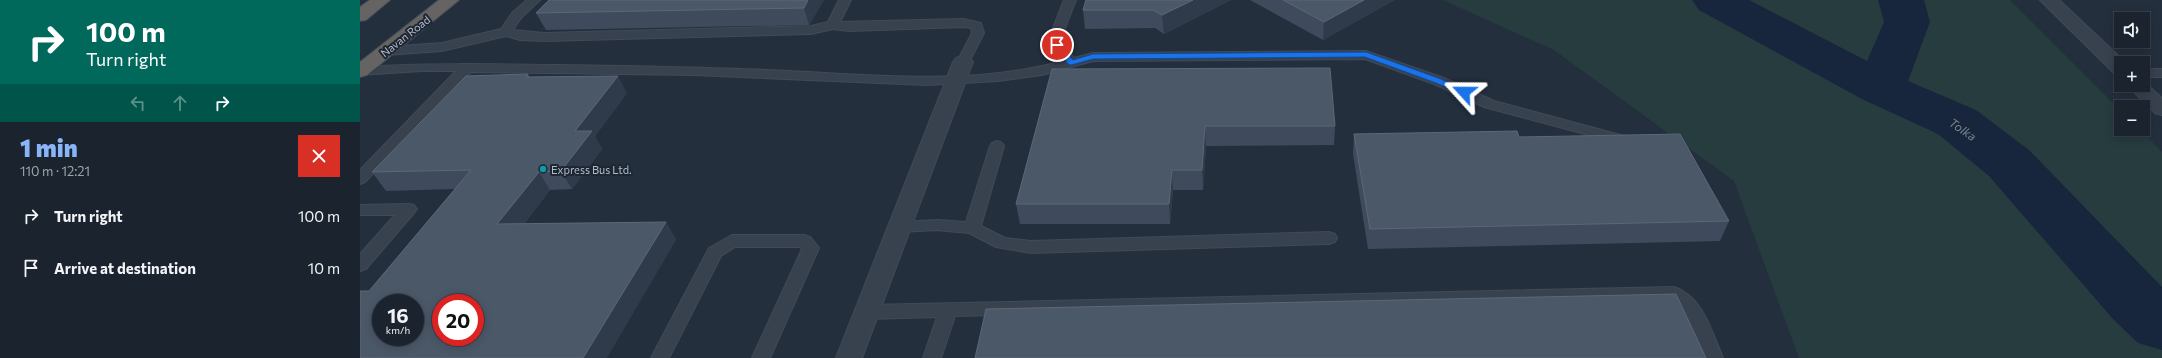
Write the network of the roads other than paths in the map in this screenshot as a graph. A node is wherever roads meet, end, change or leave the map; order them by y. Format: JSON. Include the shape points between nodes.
{"nodes":[{"id":1,"x":381,"y":0,"type":"edge"},
{"id":2,"x":450,"y":0,"type":"edge"},
{"id":3,"x":534,"y":0,"type":"edge"},
{"id":4,"x":845,"y":0,"type":"edge"},
{"id":5,"x":1070,"y":0,"type":"edge"},
{"id":6,"x":2049,"y":0,"type":"edge"},
{"id":7,"x":360,"y":16,"type":"edge"},
{"id":8,"x":833,"y":25,"type":"junction"},
{"id":9,"x":506,"y":32,"type":"junction"},
{"id":10,"x":386,"y":51,"type":"junction"},
{"id":11,"x":2114,"y":62,"type":"edge"},
{"id":12,"x":1071,"y":63,"type":"junction"},
{"id":13,"x":467,"y":68,"type":"junction"},
{"id":14,"x":360,"y":71,"type":"edge"},
{"id":15,"x":960,"y":71,"type":"junction"},
{"id":16,"x":2150,"y":73,"type":"edge"},
{"id":17,"x":2162,"y":73,"type":"edge"},
{"id":18,"x":2145,"y":92,"type":"edge"},
{"id":19,"x":2162,"y":109,"type":"edge"},
{"id":20,"x":1619,"y":139,"type":"edge"},
{"id":21,"x":997,"y":146,"type":"dead end"},
{"id":22,"x":360,"y":179,"type":"edge"},
{"id":23,"x":360,"y":210,"type":"edge"},
{"id":24,"x":900,"y":227,"type":"junction"},
{"id":25,"x":972,"y":228,"type":"junction"},
{"id":26,"x":1329,"y":238,"type":"dead end"},
{"id":27,"x":360,"y":265,"type":"edge"},
{"id":28,"x":948,"y":310,"type":"junction"},
{"id":29,"x":867,"y":312,"type":"junction"},
{"id":30,"x":660,"y":358,"type":"edge"},
{"id":31,"x":761,"y":358,"type":"edge"},
{"id":32,"x":849,"y":358,"type":"edge"},
{"id":33,"x":932,"y":358,"type":"edge"},
{"id":34,"x":1714,"y":358,"type":"edge"}],
"edges":[{"from":1,"to":7,"type":"highway"},
{"from":2,"to":10,"type":"highway","name":"Navan Road"},
{"from":3,"to":9,"type":"lane","via":[[516,16]]},
{"from":4,"to":8,"type":"lane"},
{"from":5,"to":12,"type":"lane","via":[[1056,36],[1057,45]]},
{"from":6,"to":11,"type":"street"},
{"from":8,"to":9,"type":"lane","via":[[811,30],[544,37],[520,36]]},
{"from":8,"to":15,"type":"lane","via":[[849,27],[964,23],[978,26],[978,33]]},
{"from":9,"to":10,"type":"lane","via":[[442,47]]},
{"from":10,"to":14,"type":"highway","name":"Navan Road"},
{"from":12,"to":15,"type":"lane","via":[[1042,71],[998,77]]},
{"from":12,"to":20,"type":"lane","via":[[1093,57],[1366,55],[1439,81],[1489,104]]},
{"from":13,"to":14,"type":"lane","via":[[421,67]]},
{"from":13,"to":15,"type":"lane","via":[[694,71],[908,81]]},
{"from":13,"to":22,"type":"lane"},
{"from":15,"to":24,"type":"street"},
{"from":16,"to":17,"type":"lane"},
{"from":18,"to":19,"type":"street"},
{"from":21,"to":25,"type":"lane"},
{"from":23,"to":27,"type":"lane","via":[[409,209]]},
{"from":24,"to":25,"type":"lane","via":[[937,225]]},
{"from":24,"to":29,"type":"street"},
{"from":25,"to":26,"type":"lane","via":[[1002,243],[1031,247]]},
{"from":28,"to":29,"type":"lane"},
{"from":28,"to":33,"type":"lane"},
{"from":28,"to":34,"type":"lane","via":[[1674,293],[1690,305]]},
{"from":29,"to":32,"type":"street"},
{"from":30,"to":31,"type":"lane","via":[[715,252],[732,241],[804,241],[811,248]]}]}
